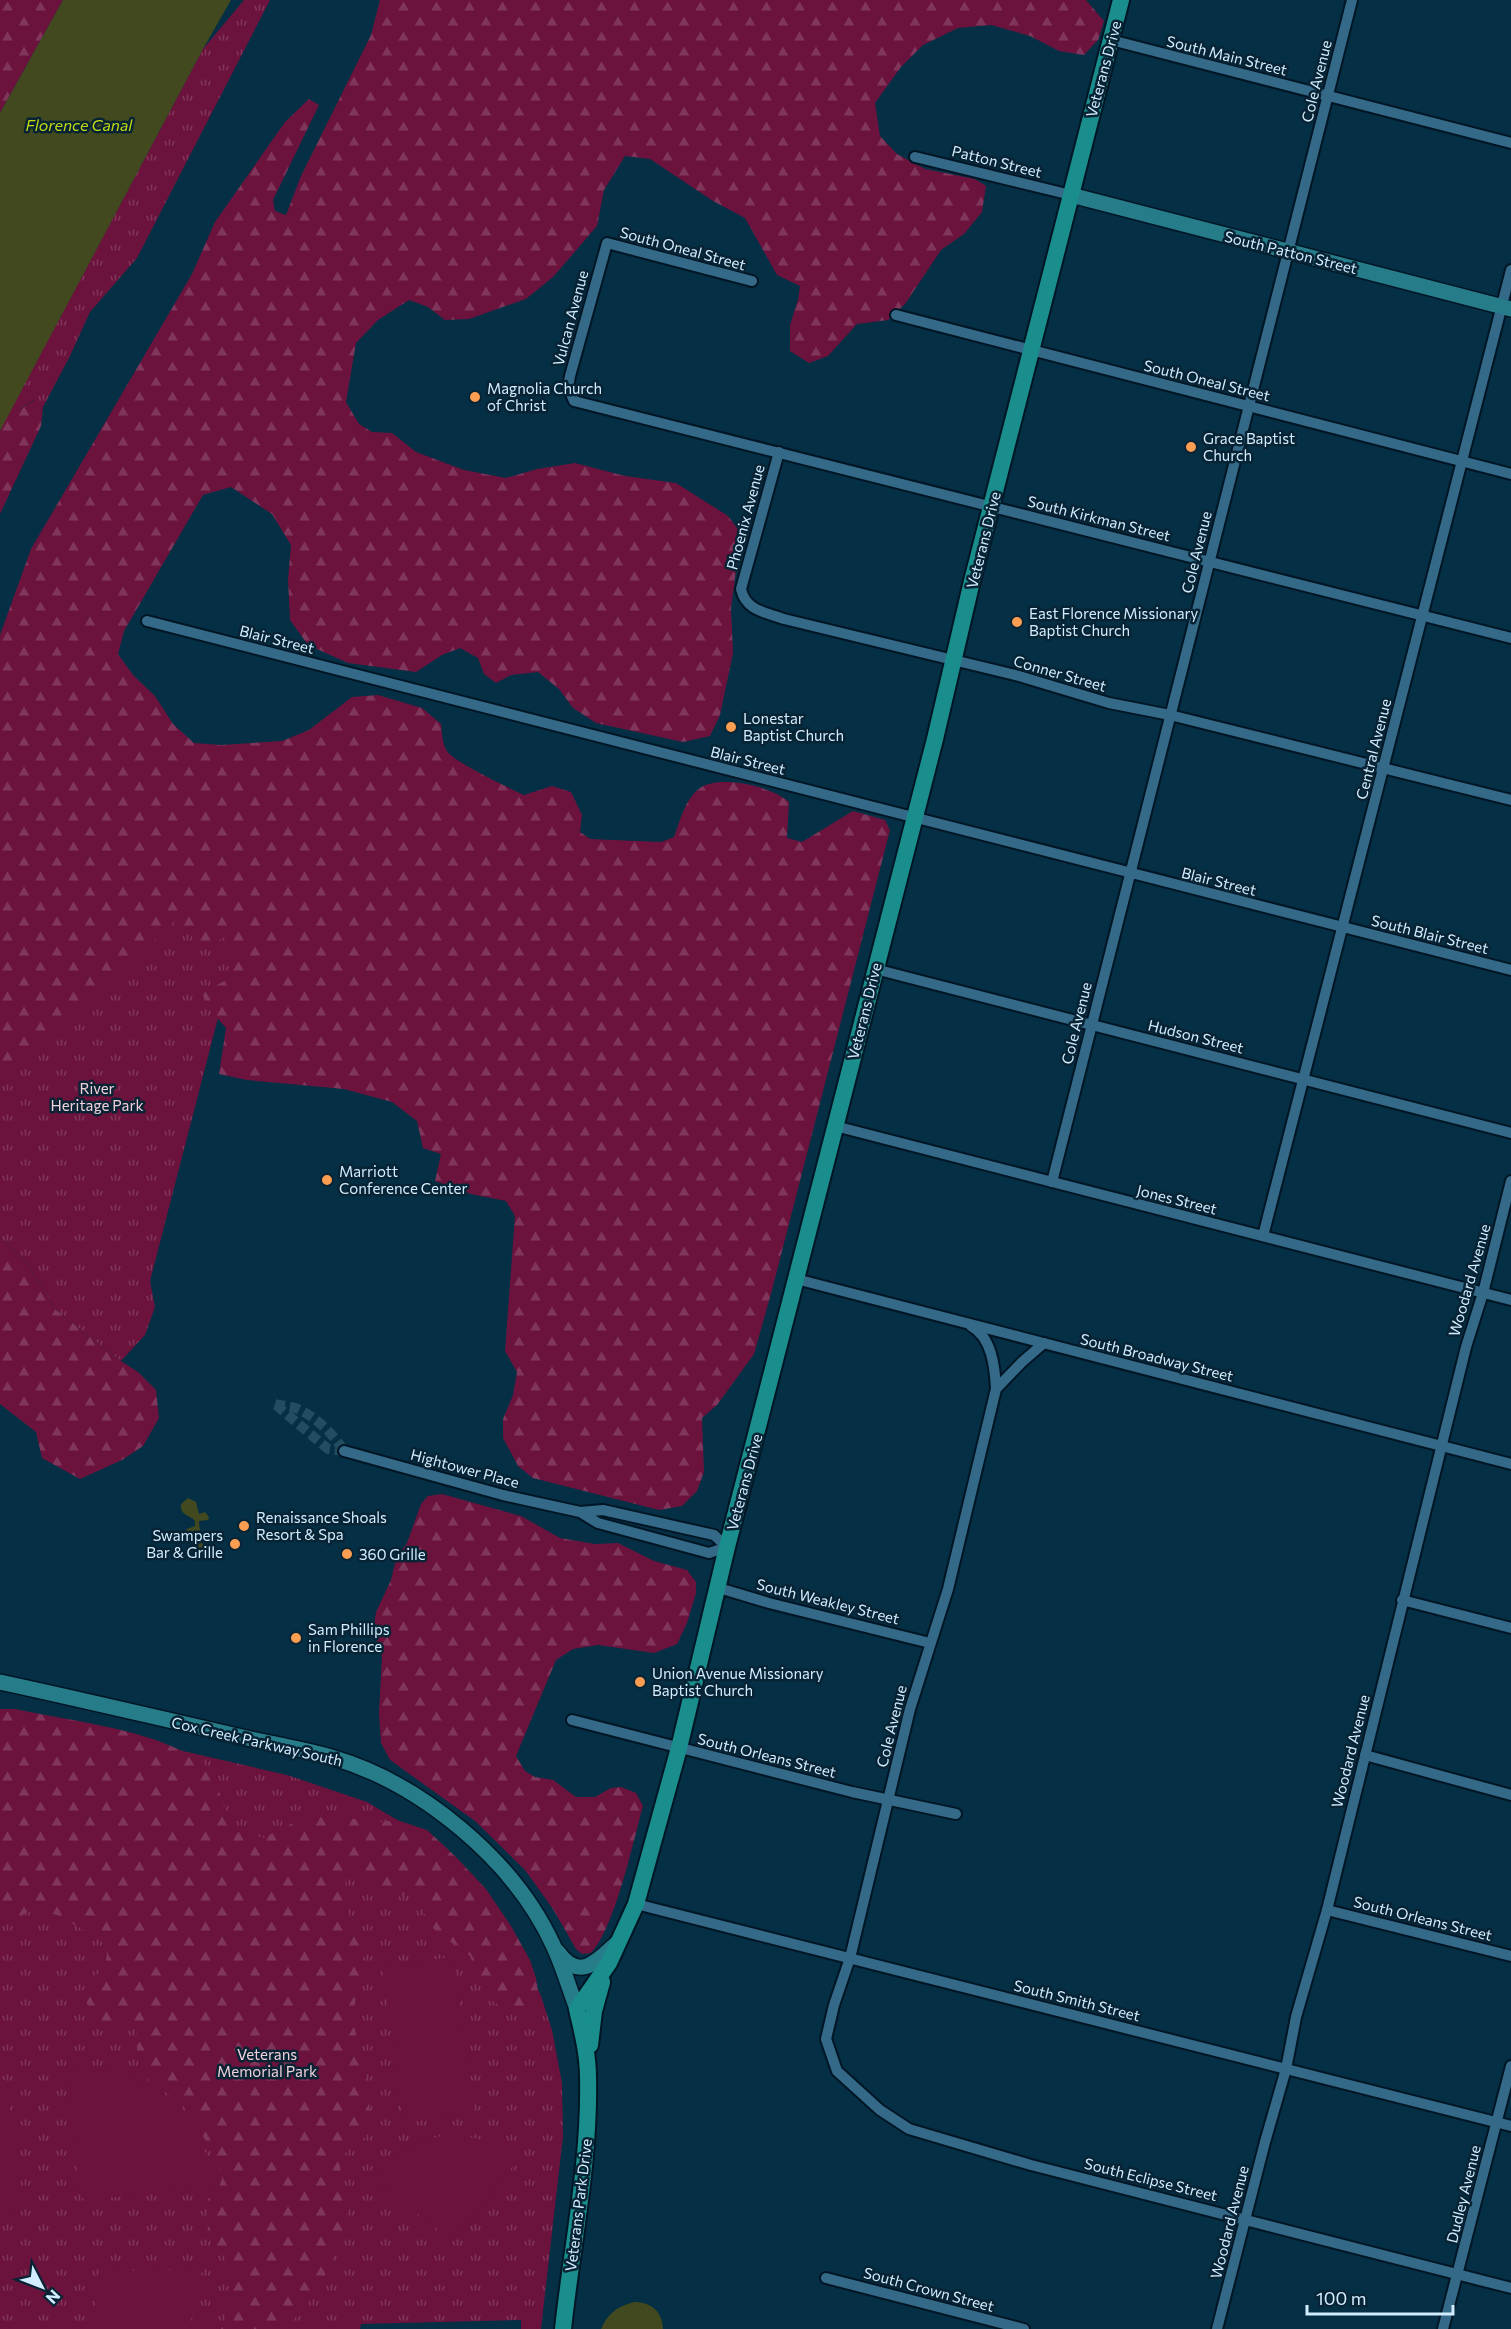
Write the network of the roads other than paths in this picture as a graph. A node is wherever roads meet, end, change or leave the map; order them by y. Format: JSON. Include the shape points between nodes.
{"nodes":[{"id":1,"x":1121,"y":0,"type":"edge"},
{"id":2,"x":1352,"y":0,"type":"edge"},
{"id":3,"x":1111,"y":40,"type":"junction"},
{"id":4,"x":1328,"y":96,"type":"junction"},
{"id":5,"x":1511,"y":143,"type":"edge"},
{"id":6,"x":915,"y":157,"type":"dead end"},
{"id":7,"x":1071,"y":195,"type":"junction"},
{"id":8,"x":607,"y":243,"type":"joint"},
{"id":9,"x":1288,"y":251,"type":"junction"},
{"id":10,"x":1511,"y":270,"type":"edge"},
{"id":11,"x":752,"y":281,"type":"dead end"},
{"id":12,"x":1506,"y":308,"type":"edge"},
{"id":13,"x":896,"y":315,"type":"dead end"},
{"id":14,"x":1031,"y":350,"type":"junction"},
{"id":15,"x":574,"y":400,"type":"joint"},
{"id":16,"x":1249,"y":406,"type":"junction"},
{"id":17,"x":779,"y":453,"type":"junction"},
{"id":18,"x":1462,"y":461,"type":"junction"},
{"id":19,"x":1511,"y":474,"type":"edge"},
{"id":20,"x":992,"y":507,"type":"junction"},
{"id":21,"x":1209,"y":562,"type":"junction"},
{"id":22,"x":741,"y":589,"type":"joint"},
{"id":23,"x":1422,"y":616,"type":"junction"},
{"id":24,"x":147,"y":621,"type":"dead end"},
{"id":25,"x":1511,"y":638,"type":"edge"},
{"id":26,"x":954,"y":660,"type":"junction"},
{"id":27,"x":1170,"y":715,"type":"junction"},
{"id":28,"x":1383,"y":768,"type":"junction"},
{"id":29,"x":1511,"y":800,"type":"edge"},
{"id":30,"x":914,"y":818,"type":"junction"},
{"id":31,"x":1130,"y":873,"type":"junction"},
{"id":32,"x":1342,"y":928,"type":"junction"},
{"id":33,"x":874,"y":969,"type":"junction"},
{"id":34,"x":1511,"y":970,"type":"edge"},
{"id":35,"x":1092,"y":1025,"type":"junction"},
{"id":36,"x":1303,"y":1079,"type":"junction"},
{"id":37,"x":835,"y":1126,"type":"junction"},
{"id":38,"x":1511,"y":1133,"type":"edge"},
{"id":39,"x":1511,"y":1181,"type":"edge"},
{"id":40,"x":1052,"y":1182,"type":"junction"},
{"id":41,"x":1263,"y":1236,"type":"junction"},
{"id":42,"x":796,"y":1279,"type":"junction"},
{"id":43,"x":1483,"y":1293,"type":"junction"},
{"id":44,"x":1511,"y":1300,"type":"edge"},
{"id":45,"x":963,"y":1322,"type":"junction"},
{"id":46,"x":1044,"y":1343,"type":"junction"},
{"id":47,"x":996,"y":1389,"type":"junction"},
{"id":48,"x":1442,"y":1446,"type":"junction"},
{"id":49,"x":344,"y":1451,"type":"dead end"},
{"id":50,"x":1511,"y":1464,"type":"edge"},
{"id":51,"x":580,"y":1512,"type":"junction"},
{"id":52,"x":727,"y":1547,"type":"junction"},
{"id":53,"x":718,"y":1588,"type":"junction"},
{"id":54,"x":1402,"y":1600,"type":"junction"},
{"id":55,"x":1511,"y":1628,"type":"edge"},
{"id":56,"x":930,"y":1643,"type":"junction"},
{"id":57,"x":0,"y":1682,"type":"edge"},
{"id":58,"x":572,"y":1720,"type":"dead end"},
{"id":59,"x":679,"y":1748,"type":"junction"},
{"id":60,"x":1365,"y":1755,"type":"junction"},
{"id":61,"x":1511,"y":1795,"type":"edge"},
{"id":62,"x":888,"y":1800,"type":"junction"},
{"id":63,"x":956,"y":1814,"type":"dead end"},
{"id":64,"x":636,"y":1904,"type":"junction"},
{"id":65,"x":1327,"y":1910,"type":"junction"},
{"id":66,"x":622,"y":1938,"type":"junction"},
{"id":67,"x":553,"y":1946,"type":"junction"},
{"id":68,"x":1511,"y":1956,"type":"edge"},
{"id":69,"x":850,"y":1958,"type":"junction"},
{"id":70,"x":609,"y":1963,"type":"junction"},
{"id":71,"x":577,"y":2009,"type":"junction"},
{"id":72,"x":1511,"y":2066,"type":"edge"},
{"id":73,"x":1286,"y":2069,"type":"junction"},
{"id":74,"x":837,"y":2071,"type":"joint"},
{"id":75,"x":589,"y":2076,"type":"junction"},
{"id":76,"x":1497,"y":2122,"type":"junction"},
{"id":77,"x":1511,"y":2126,"type":"edge"},
{"id":78,"x":1246,"y":2219,"type":"junction"},
{"id":79,"x":1458,"y":2274,"type":"junction"},
{"id":80,"x":826,"y":2278,"type":"dead end"},
{"id":81,"x":1511,"y":2288,"type":"edge"},
{"id":82,"x":986,"y":2324,"type":"edge"},
{"id":83,"x":563,"y":2329,"type":"edge"},
{"id":84,"x":1024,"y":2329,"type":"edge"},
{"id":85,"x":1217,"y":2329,"type":"edge"},
{"id":86,"x":1443,"y":2329,"type":"edge"}],
"edges":[{"from":1,"to":3,"type":"main road","name":"Veterans Drive"},
{"from":2,"to":4,"type":"street","name":"Cole Avenue"},
{"from":3,"to":4,"type":"street","name":"South Main Street"},
{"from":3,"to":7,"type":"main road","name":"Veterans Drive"},
{"from":4,"to":5,"type":"street","name":"South Main Street"},
{"from":4,"to":9,"type":"street","name":"Cole Avenue"},
{"from":6,"to":7,"type":"street","name":"Patton Street"},
{"from":7,"to":9,"type":"main road","name":"South Patton Street"},
{"from":7,"to":14,"type":"main road","name":"Veterans Drive"},
{"from":8,"to":11,"type":"street","name":"South Oneal Street"},
{"from":8,"to":15,"type":"street","name":"Vulcan Avenue","via":[[570,376],[568,387]]},
{"from":9,"to":12,"type":"main road","name":"South Patton Street"},
{"from":9,"to":16,"type":"street","name":"Cole Avenue"},
{"from":10,"to":12,"type":"street","name":"Central Avenue"},
{"from":12,"to":18,"type":"street","name":"Central Avenue"},
{"from":13,"to":14,"type":"street","name":"South Oneal Street"},
{"from":14,"to":16,"type":"street","name":"South Oneal Street"},
{"from":14,"to":20,"type":"main road","name":"Veterans Drive"},
{"from":15,"to":17,"type":"street","name":"South Kirkman Street"},
{"from":16,"to":18,"type":"street","name":"South Oneal Street"},
{"from":16,"to":21,"type":"street","name":"Cole Avenue"},
{"from":17,"to":20,"type":"street","name":"South Kirkman Street"},
{"from":17,"to":22,"type":"street","name":"Phoenix Avenue"},
{"from":18,"to":19,"type":"street","name":"South Oneal Street"},
{"from":18,"to":23,"type":"street","name":"Central Avenue"},
{"from":20,"to":21,"type":"street","name":"South Kirkman Street"},
{"from":20,"to":26,"type":"main road","name":"Veterans Drive"},
{"from":21,"to":23,"type":"street","name":"South Kirkman Street"},
{"from":21,"to":27,"type":"street","name":"Cole Avenue"},
{"from":22,"to":26,"type":"street","name":"Conner Street","via":[[752,608],[784,619]]},
{"from":23,"to":25,"type":"street","name":"South Kirkman Street"},
{"from":23,"to":28,"type":"street","name":"Central Avenue"},
{"from":24,"to":30,"type":"street","name":"Blair Street"},
{"from":26,"to":27,"type":"street","name":"Conner Street","via":[[1109,703]]},
{"from":26,"to":30,"type":"main road","name":"Veterans Drive"},
{"from":27,"to":28,"type":"street","name":"Conner Street"},
{"from":27,"to":31,"type":"street","name":"Cole Avenue"},
{"from":28,"to":29,"type":"street","name":"Conner Street"},
{"from":28,"to":32,"type":"street","name":"Central Avenue"},
{"from":30,"to":31,"type":"street","name":"Blair Street"},
{"from":30,"to":33,"type":"main road","name":"Veterans Drive"},
{"from":31,"to":32,"type":"street","name":"Blair Street"},
{"from":31,"to":35,"type":"street","name":"Cole Avenue"},
{"from":32,"to":34,"type":"street","name":"South Blair Street"},
{"from":32,"to":36,"type":"street","name":"Central Avenue"},
{"from":33,"to":35,"type":"street","name":"Hudson Street"},
{"from":33,"to":37,"type":"main road","name":"Veterans Drive"},
{"from":35,"to":36,"type":"street","name":"Hudson Street"},
{"from":35,"to":40,"type":"street","name":"Cole Avenue"},
{"from":36,"to":38,"type":"street","name":"Hudson Street"},
{"from":36,"to":41,"type":"street","name":"Central Avenue"},
{"from":37,"to":40,"type":"street","name":"Jones Street"},
{"from":37,"to":42,"type":"main road","name":"Veterans Drive"},
{"from":39,"to":43,"type":"street","name":"Woodard Avenue"},
{"from":40,"to":41,"type":"street","name":"Jones Street"},
{"from":41,"to":43,"type":"street","name":"Jones Street"},
{"from":42,"to":45,"type":"street","name":"South Broadway Street"},
{"from":42,"to":52,"type":"main road","name":"Veterans Drive"},
{"from":43,"to":44,"type":"street","name":"Jones Street"},
{"from":43,"to":48,"type":"street","name":"Woodard Avenue"},
{"from":45,"to":46,"type":"street","name":"South Broadway Street"},
{"from":45,"to":47,"type":"street","name":"Cole Avenue","via":[[977,1330],[989,1349]]},
{"from":46,"to":47,"type":"street"},
{"from":46,"to":48,"type":"street","name":"South Broadway Street"},
{"from":47,"to":56,"type":"street","name":"Cole Avenue","via":[[948,1589]]},
{"from":48,"to":50,"type":"street","name":"South Broadway Street"},
{"from":48,"to":54,"type":"street","name":"Woodard Avenue"},
{"from":49,"to":51,"type":"street","name":"Hightower Place"},
{"from":51,"to":52,"type":"street","name":"Hightower Place","via":[[603,1510],[714,1535]]},
{"from":51,"to":52,"type":"street","name":"Hightower Place","via":[[598,1523],[709,1553]]},
{"from":52,"to":53,"type":"main road","name":"Veterans Drive"},
{"from":53,"to":56,"type":"street","name":"South Weakley Street"},
{"from":53,"to":59,"type":"main road","name":"Veterans Drive"},
{"from":54,"to":55,"type":"street"},
{"from":54,"to":60,"type":"street","name":"Woodard Avenue"},
{"from":56,"to":62,"type":"street","name":"Cole Avenue"},
{"from":57,"to":67,"type":"main road","name":"Cox Creek Parkway South","via":[[310,1751],[385,1779],[472,1838],[513,1882]]},
{"from":58,"to":59,"type":"street","name":"South Orleans Street"},
{"from":59,"to":62,"type":"street","name":"South Orleans Street"},
{"from":59,"to":64,"type":"main road","name":"Veterans Drive"},
{"from":60,"to":61,"type":"street"},
{"from":60,"to":65,"type":"street","name":"Woodard Avenue"},
{"from":62,"to":63,"type":"street","name":"South Orleans Street"},
{"from":62,"to":69,"type":"street","name":"Cole Avenue"},
{"from":64,"to":66,"type":"main road","name":"Veterans Drive"},
{"from":64,"to":69,"type":"street","name":"South Smith Street"},
{"from":65,"to":68,"type":"street","name":"South Orleans Street"},
{"from":65,"to":73,"type":"street","name":"Woodard Avenue","via":[[1296,2017]]},
{"from":66,"to":67,"type":"main road","via":[[593,1965],[585,1967],[568,1963]]},
{"from":66,"to":70,"type":"main road","name":"Veterans Drive"},
{"from":67,"to":71,"type":"main road","name":"Cox Creek Parkway South"},
{"from":69,"to":73,"type":"street","name":"South Smith Street"},
{"from":69,"to":74,"type":"street","name":"Cole Avenue","via":[[826,2039]]},
{"from":70,"to":71,"type":"main road","name":"Veterans Drive"},
{"from":70,"to":75,"type":"main road","via":[[594,2011]]},
{"from":71,"to":75,"type":"main road","name":"Veterans Park Drive"},
{"from":72,"to":76,"type":"street","name":"Dudley Avenue"},
{"from":73,"to":76,"type":"street","name":"South Smith Street"},
{"from":73,"to":78,"type":"street","name":"Woodard Avenue"},
{"from":74,"to":78,"type":"street","name":"South Eclipse Street","via":[[880,2110],[909,2129],[1031,2165]]},
{"from":75,"to":83,"type":"main road","name":"Veterans Park Drive","via":[[583,2185]]},
{"from":76,"to":77,"type":"street","name":"South Smith Street"},
{"from":76,"to":79,"type":"street","name":"Dudley Avenue"},
{"from":78,"to":79,"type":"street","name":"South Eclipse Street"},
{"from":78,"to":85,"type":"street","name":"Woodard Avenue"},
{"from":79,"to":81,"type":"street","name":"South Eclipse Street"},
{"from":79,"to":86,"type":"street","name":"Dudley Avenue"},
{"from":80,"to":82,"type":"street","name":"South Crown Street"},
{"from":82,"to":84,"type":"street","name":"South Crown Street"}]}
